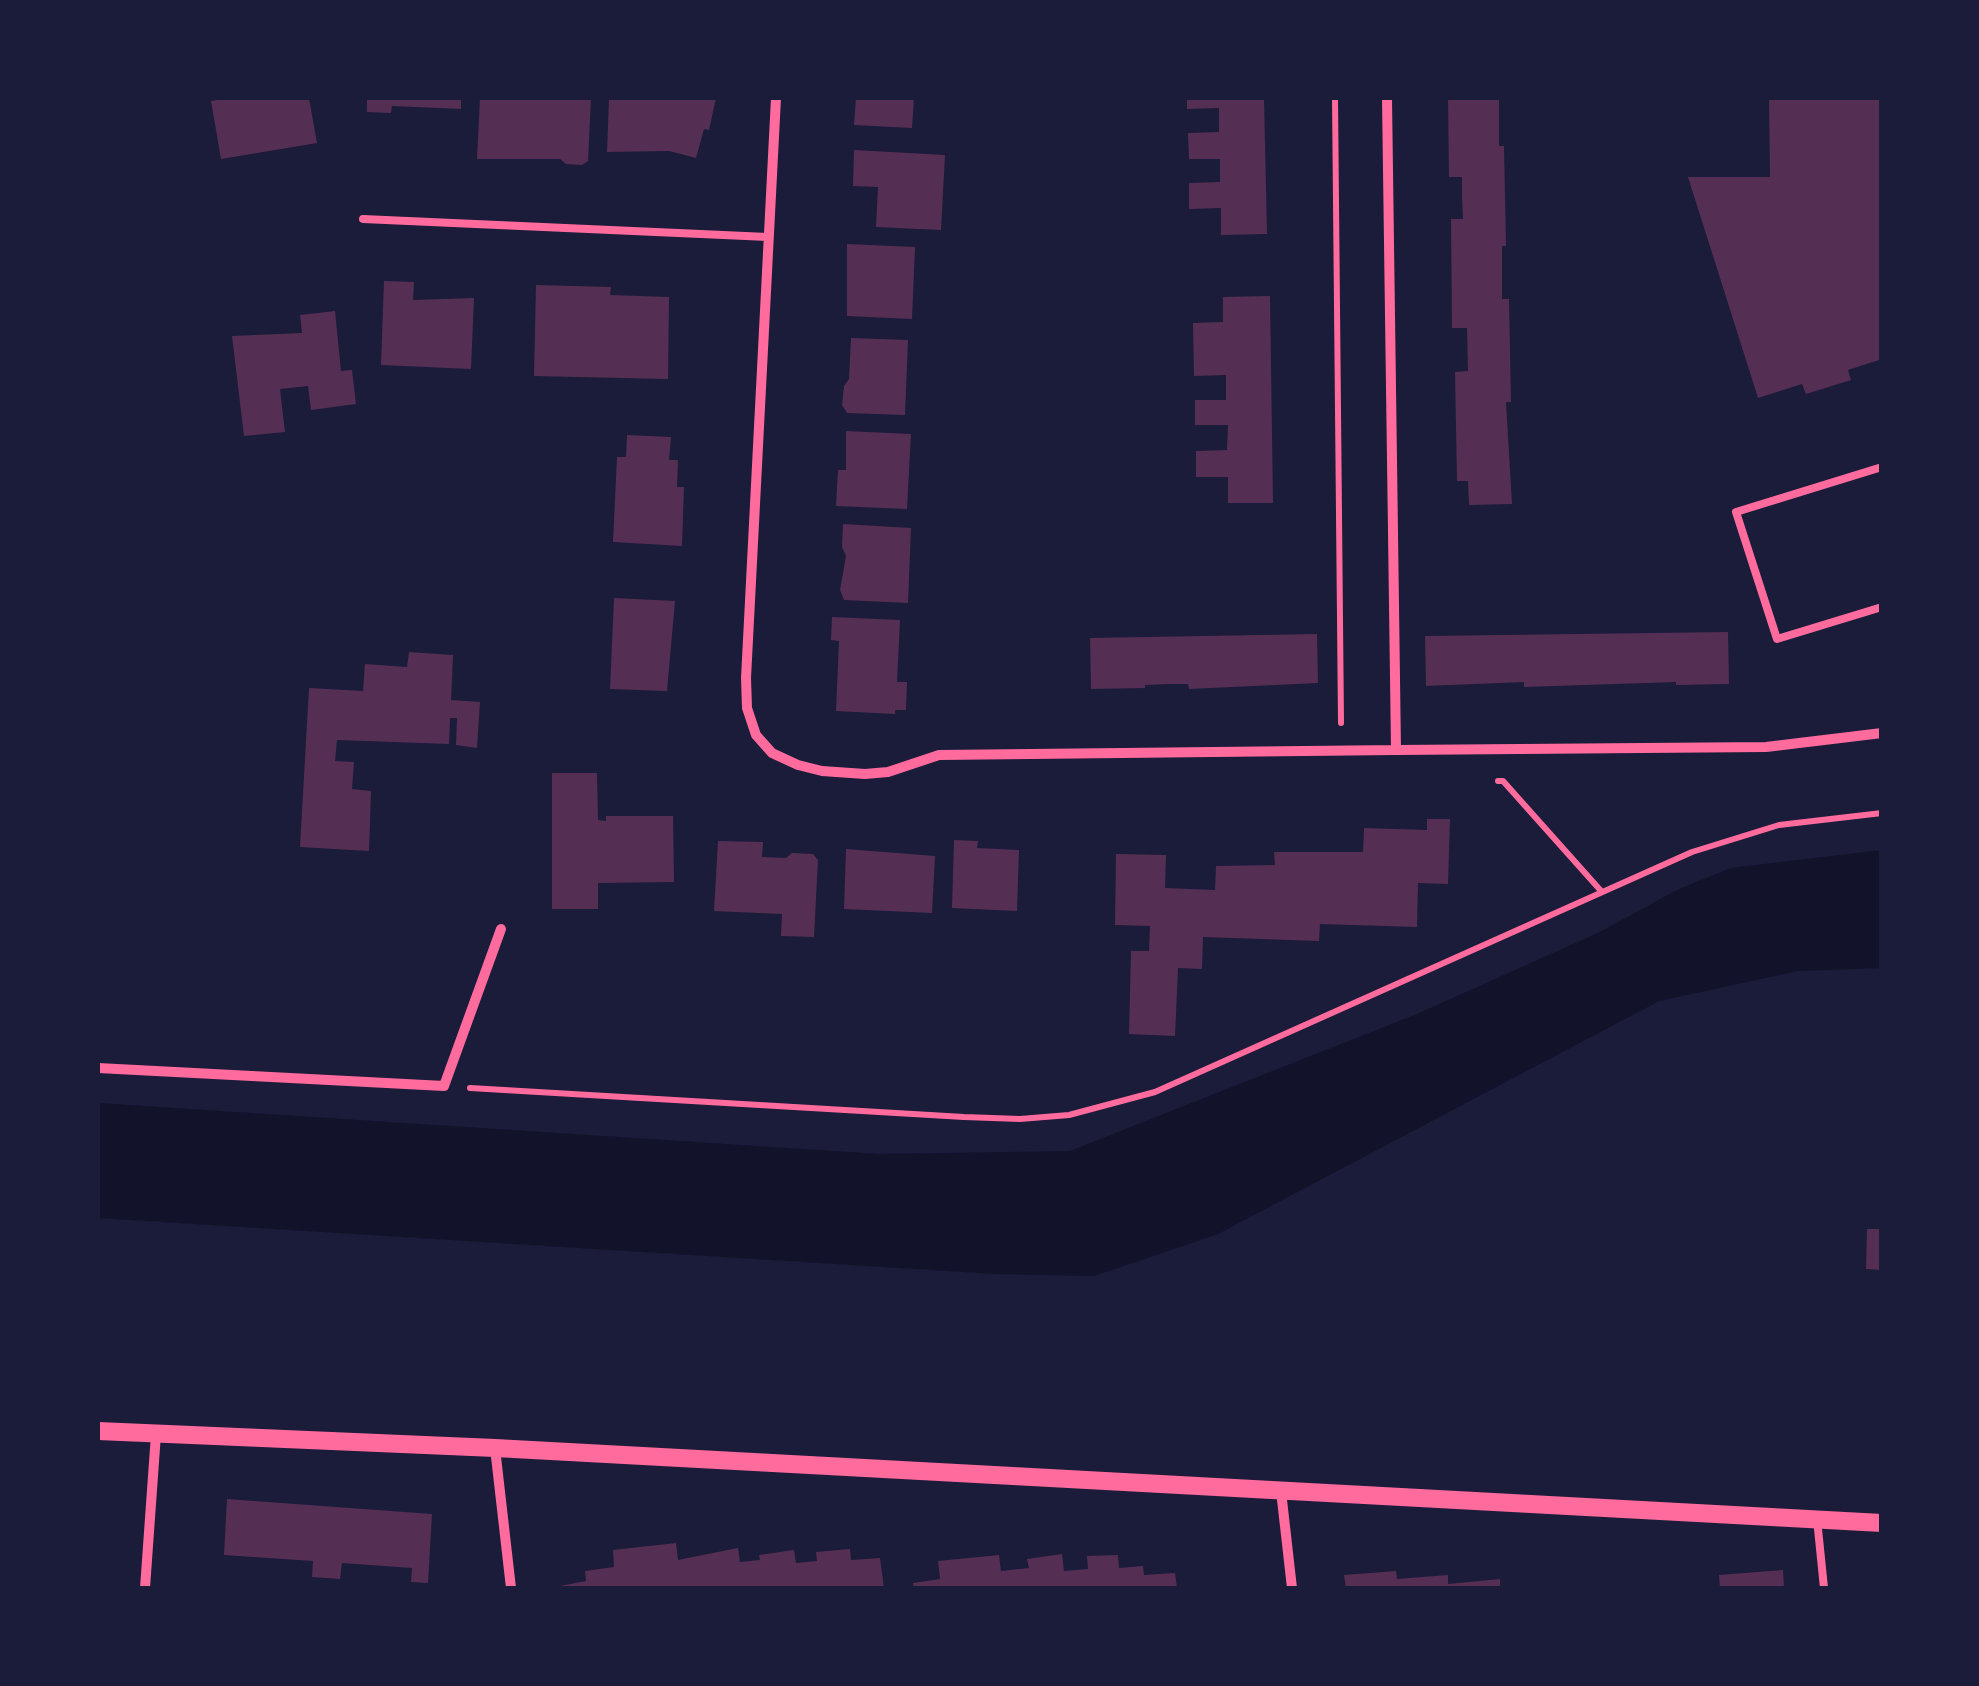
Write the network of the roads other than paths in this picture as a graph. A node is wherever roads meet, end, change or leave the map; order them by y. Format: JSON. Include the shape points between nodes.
{"nodes":[{"id":1,"x":776,"y":98,"type":"edge"},
{"id":2,"x":1388,"y":98,"type":"edge"},
{"id":3,"x":362,"y":218,"type":"dead end"},
{"id":4,"x":768,"y":237,"type":"junction"},
{"id":5,"x":1882,"y":467,"type":"edge"},
{"id":6,"x":1882,"y":606,"type":"edge"},
{"id":7,"x":1882,"y":733,"type":"edge"},
{"id":8,"x":1396,"y":750,"type":"junction"},
{"id":9,"x":501,"y":929,"type":"dead end"},
{"id":10,"x":98,"y":1068,"type":"edge"},
{"id":11,"x":98,"y":1430,"type":"edge"},
{"id":12,"x":156,"y":1434,"type":"junction"},
{"id":13,"x":495,"y":1448,"type":"junction"},
{"id":14,"x":1281,"y":1490,"type":"junction"},
{"id":15,"x":1817,"y":1519,"type":"junction"},
{"id":16,"x":1882,"y":1522,"type":"edge"},
{"id":17,"x":146,"y":1588,"type":"edge"},
{"id":18,"x":511,"y":1588,"type":"edge"},
{"id":19,"x":1292,"y":1588,"type":"edge"},
{"id":20,"x":1824,"y":1588,"type":"edge"}],
"edges":[{"from":1,"to":4,"type":"street"},
{"from":2,"to":8,"type":"street"},
{"from":3,"to":4,"type":"lane"},
{"from":4,"to":8,"type":"street","via":[[746,678],[756,735],[772,753],[798,765],[865,774],[939,755]]},
{"from":5,"to":6,"type":"lane","via":[[1736,512],[1777,639]]},
{"from":7,"to":8,"type":"street","via":[[1766,747]]},
{"from":9,"to":10,"type":"street","via":[[444,1086]]},
{"from":11,"to":12,"type":"street"},
{"from":12,"to":13,"type":"street"},
{"from":12,"to":17,"type":"street"},
{"from":13,"to":14,"type":"street"},
{"from":13,"to":18,"type":"street"},
{"from":14,"to":15,"type":"street"},
{"from":14,"to":19,"type":"street"},
{"from":15,"to":16,"type":"street"},
{"from":15,"to":20,"type":"lane"}]}
